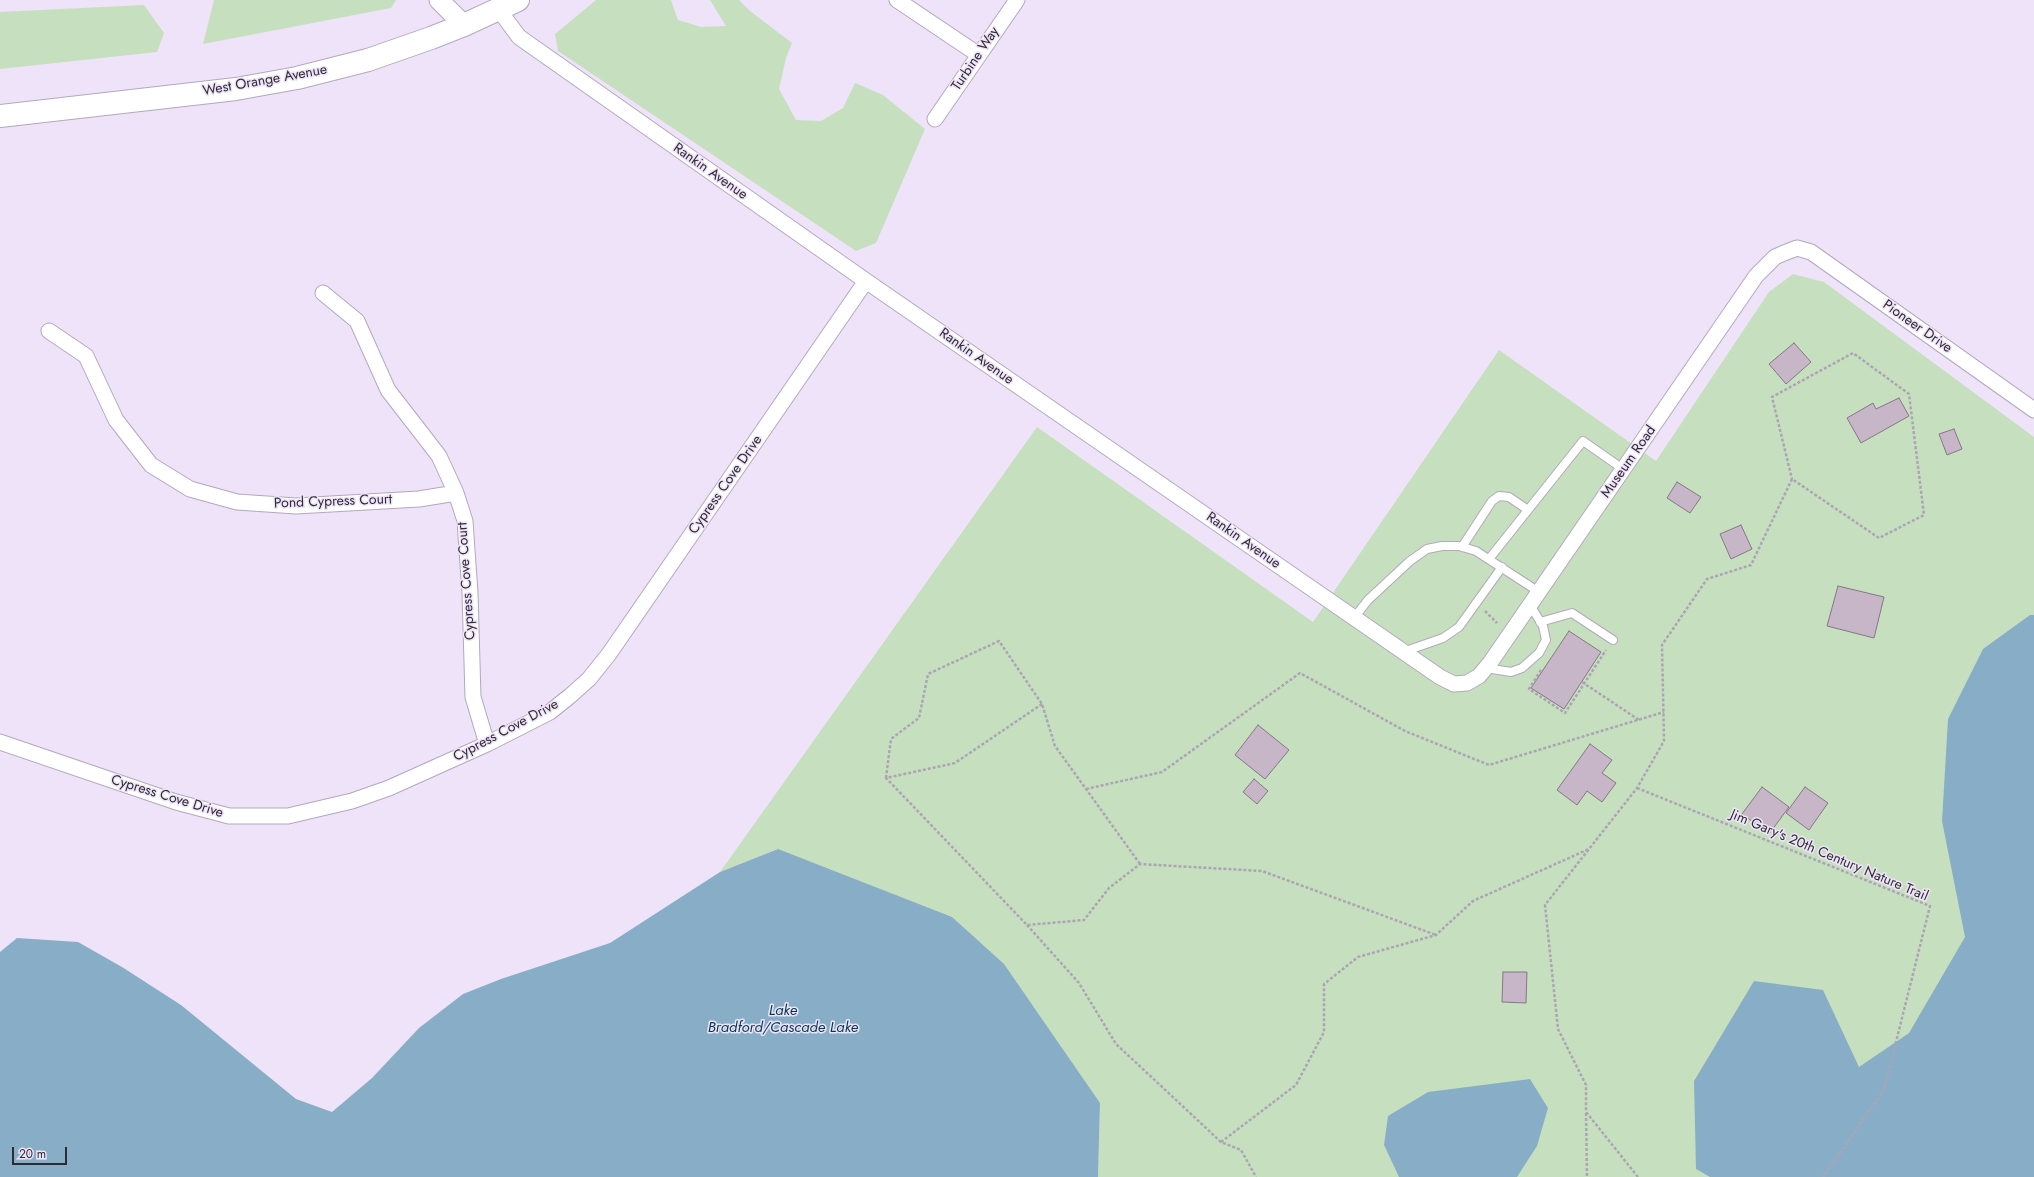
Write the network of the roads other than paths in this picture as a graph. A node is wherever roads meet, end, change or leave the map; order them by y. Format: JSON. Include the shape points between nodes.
{"nodes":[{"id":1,"x":439,"y":0,"type":"edge"},
{"id":2,"x":897,"y":0,"type":"edge"},
{"id":3,"x":1017,"y":0,"type":"edge"},
{"id":4,"x":509,"y":5,"type":"edge"},
{"id":5,"x":464,"y":25,"type":"junction"},
{"id":6,"x":979,"y":55,"type":"junction"},
{"id":7,"x":0,"y":116,"type":"edge"},
{"id":8,"x":935,"y":119,"type":"dead end"},
{"id":9,"x":1797,"y":248,"type":"joint"},
{"id":10,"x":866,"y":281,"type":"junction"},
{"id":11,"x":323,"y":293,"type":"dead end"},
{"id":12,"x":49,"y":331,"type":"dead end"},
{"id":13,"x":2034,"y":410,"type":"edge"},
{"id":14,"x":1623,"y":469,"type":"junction"},
{"id":15,"x":456,"y":493,"type":"junction"},
{"id":16,"x":1528,"y":510,"type":"junction"},
{"id":17,"x":1462,"y":548,"type":"junction"},
{"id":18,"x":1489,"y":559,"type":"junction"},
{"id":19,"x":1502,"y":567,"type":"junction"},
{"id":20,"x":1539,"y":592,"type":"junction"},
{"id":21,"x":1530,"y":605,"type":"junction"},
{"id":22,"x":1354,"y":618,"type":"junction"},
{"id":23,"x":1540,"y":622,"type":"junction"},
{"id":24,"x":1613,"y":640,"type":"road end"},
{"id":25,"x":1403,"y":652,"type":"junction"},
{"id":26,"x":1486,"y":668,"type":"junction"},
{"id":27,"x":1467,"y":683,"type":"joint"},
{"id":28,"x":0,"y":742,"type":"edge"},
{"id":29,"x":487,"y":744,"type":"junction"}],
"edges":[{"from":1,"to":5,"type":"street"},
{"from":2,"to":6,"type":"street"},
{"from":3,"to":6,"type":"street","name":"Turbine Way"},
{"from":4,"to":5,"type":"main road","name":"West Orange Avenue"},
{"from":4,"to":10,"type":"street","name":"Rankin Avenue","via":[[519,37]]},
{"from":5,"to":7,"type":"main road","name":"West Orange Avenue","via":[[368,60],[236,90]]},
{"from":6,"to":8,"type":"street","name":"Turbine Way"},
{"from":9,"to":13,"type":"street","name":"Pioneer Drive","via":[[1811,252]]},
{"from":9,"to":14,"type":"street","name":"Museum Road","via":[[1775,258],[1756,276]]},
{"from":10,"to":22,"type":"street","name":"Rankin Avenue"},
{"from":10,"to":29,"type":"street","name":"Cypress Cove Drive","via":[[589,679],[550,712]]},
{"from":11,"to":15,"type":"street","name":"Cypress Cove Court","via":[[357,321],[388,390],[439,456]]},
{"from":12,"to":15,"type":"street","name":"Pond Cypress Court","via":[[86,356],[116,420],[152,465],[190,489],[237,502],[296,506],[419,499]]},
{"from":14,"to":16,"type":"lane","via":[[1583,441]]},
{"from":14,"to":20,"type":"street","name":"Museum Road"},
{"from":15,"to":29,"type":"street","name":"Cypress Cove Court","via":[[465,521],[473,697]]},
{"from":16,"to":17,"type":"lane","via":[[1509,497],[1499,496],[1492,501]]},
{"from":16,"to":18,"type":"lane"},
{"from":17,"to":18,"type":"lane","via":[[1476,551]]},
{"from":17,"to":22,"type":"lane","via":[[1442,546],[1427,549],[1410,561],[1368,600]]},
{"from":18,"to":19,"type":"lane"},
{"from":19,"to":20,"type":"lane"},
{"from":19,"to":25,"type":"lane","via":[[1460,627],[1443,638]]},
{"from":20,"to":21,"type":"street","name":"Museum Road"},
{"from":21,"to":23,"type":"lane"},
{"from":21,"to":26,"type":"street","name":"Museum Road"},
{"from":22,"to":25,"type":"street","name":"Rankin Avenue"},
{"from":23,"to":24,"type":"lane","via":[[1572,612]]},
{"from":23,"to":26,"type":"lane","via":[[1546,640],[1539,653],[1522,668],[1511,672]]},
{"from":25,"to":27,"type":"street","name":"Rankin Avenue","via":[[1454,684]]},
{"from":26,"to":27,"type":"street","name":"Museum Road"},
{"from":28,"to":29,"type":"street","name":"Cypress Cove Drive","via":[[176,802],[229,816],[268,817],[311,812],[352,801],[389,788]]}]}
